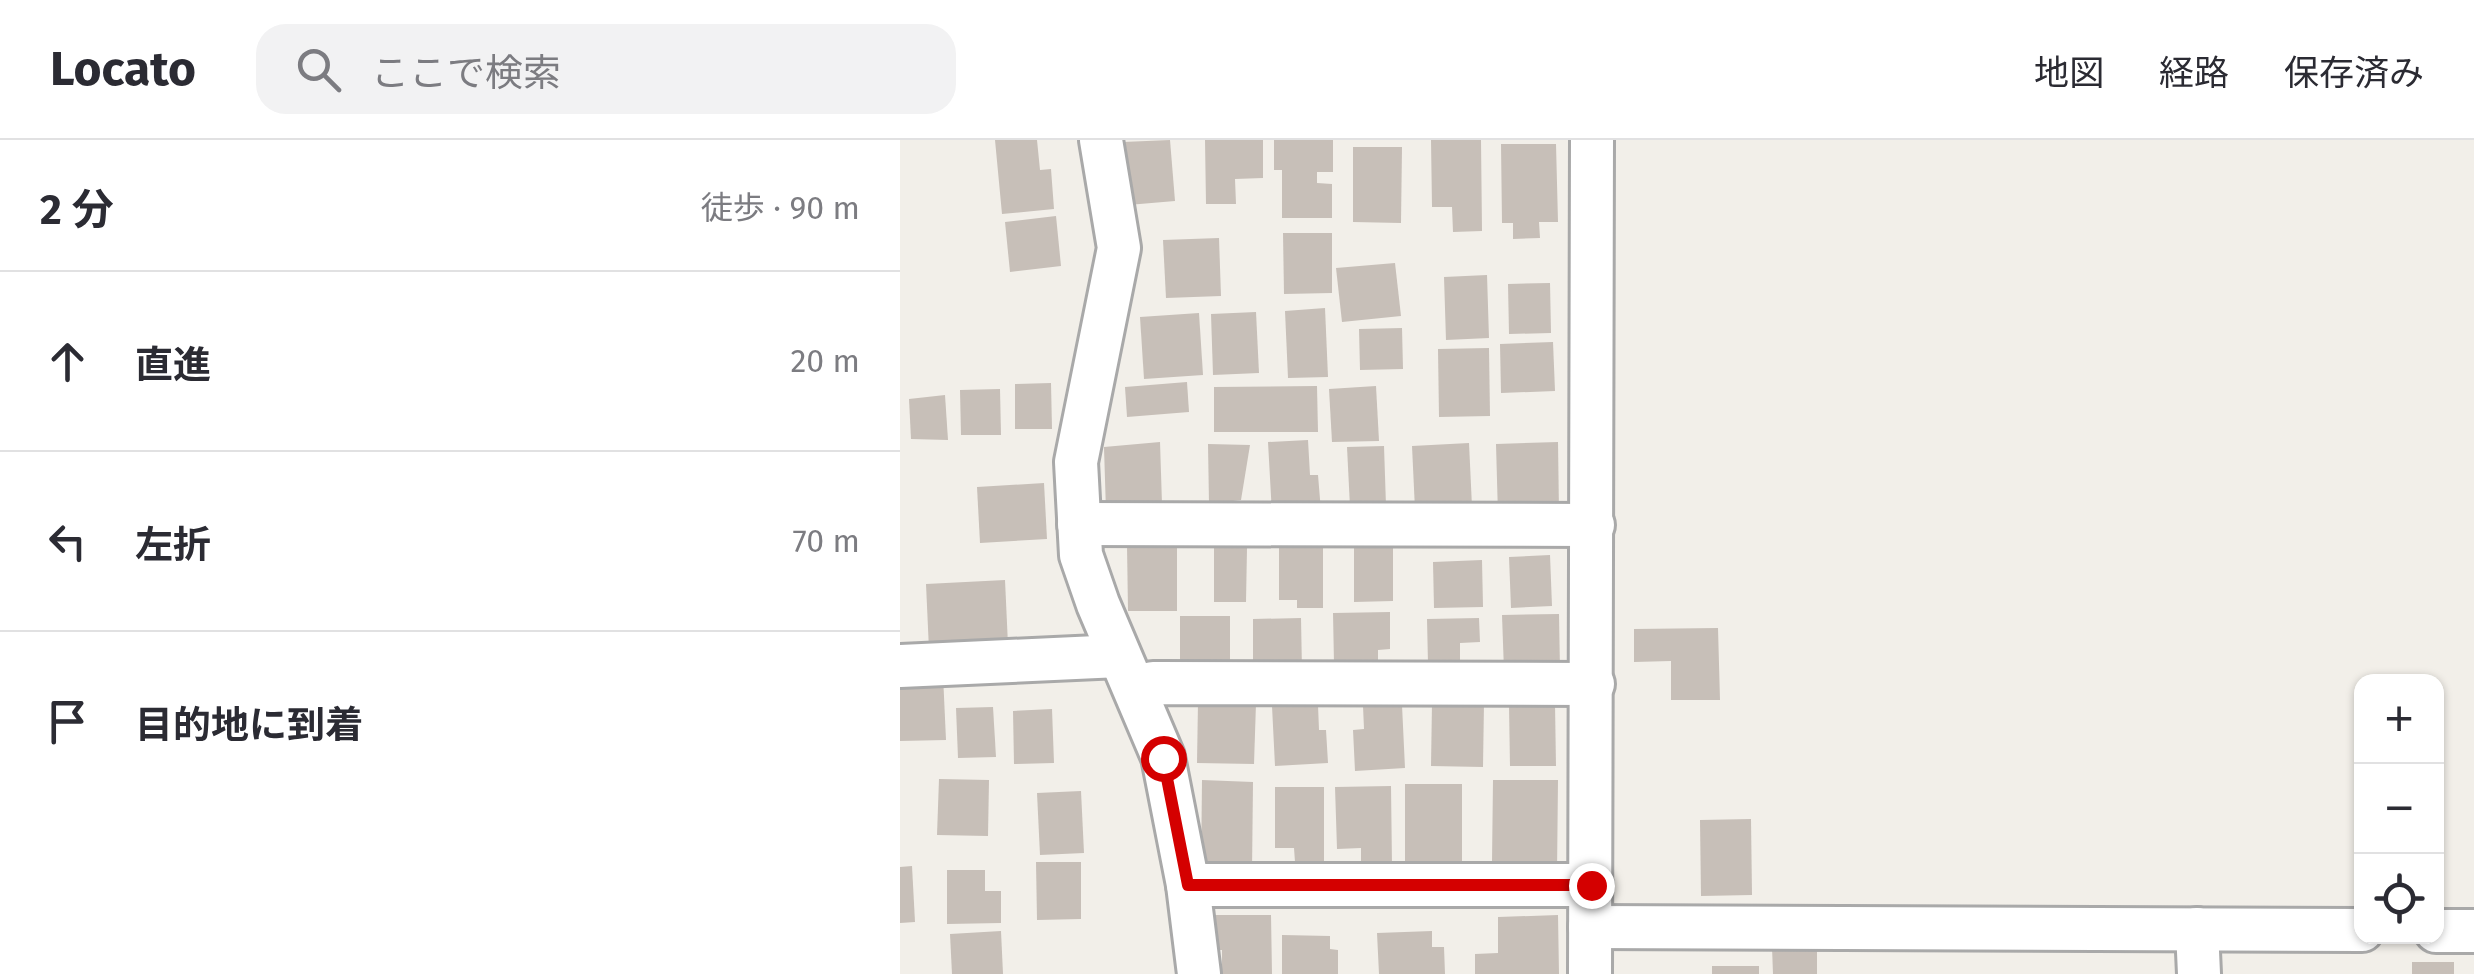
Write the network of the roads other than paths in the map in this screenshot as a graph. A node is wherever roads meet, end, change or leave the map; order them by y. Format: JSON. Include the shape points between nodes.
{"nodes":[{"id":1,"x":1100,"y":140,"type":"edge"},
{"id":2,"x":1592,"y":140,"type":"edge"},
{"id":3,"x":1079,"y":524,"type":"junction"},
{"id":4,"x":1593,"y":525,"type":"junction"},
{"id":5,"x":900,"y":666,"type":"edge"},
{"id":6,"x":1127,"y":672,"type":"junction"},
{"id":7,"x":1593,"y":684,"type":"junction"},
{"id":8,"x":1188,"y":885,"type":"junction"},
{"id":9,"x":1591,"y":885,"type":"junction"},
{"id":10,"x":1590,"y":927,"type":"junction"},
{"id":11,"x":2197,"y":929,"type":"junction"},
{"id":12,"x":2354,"y":930,"type":"edge"},
{"id":13,"x":2444,"y":930,"type":"edge"},
{"id":14,"x":2474,"y":931,"type":"edge"},
{"id":15,"x":1200,"y":974,"type":"edge"},
{"id":16,"x":1590,"y":974,"type":"edge"},
{"id":17,"x":2199,"y":974,"type":"edge"}],
"edges":[{"from":1,"to":3,"type":"street","via":[[1119,248],[1076,462]]},
{"from":2,"to":4,"type":"street"},
{"from":3,"to":4,"type":"street"},
{"from":3,"to":6,"type":"street","via":[[1081,556]]},
{"from":4,"to":7,"type":"street"},
{"from":5,"to":6,"type":"street"},
{"from":6,"to":7,"type":"street","via":[[1154,683]]},
{"from":6,"to":8,"type":"street","via":[[1163,758]]},
{"from":7,"to":9,"type":"street"},
{"from":8,"to":9,"type":"street"},
{"from":8,"to":15,"type":"street"},
{"from":9,"to":10,"type":"street"},
{"from":10,"to":11,"type":"street"},
{"from":10,"to":16,"type":"street"},
{"from":11,"to":12,"type":"street"},
{"from":11,"to":17,"type":"street"},
{"from":13,"to":14,"type":"street"}]}
